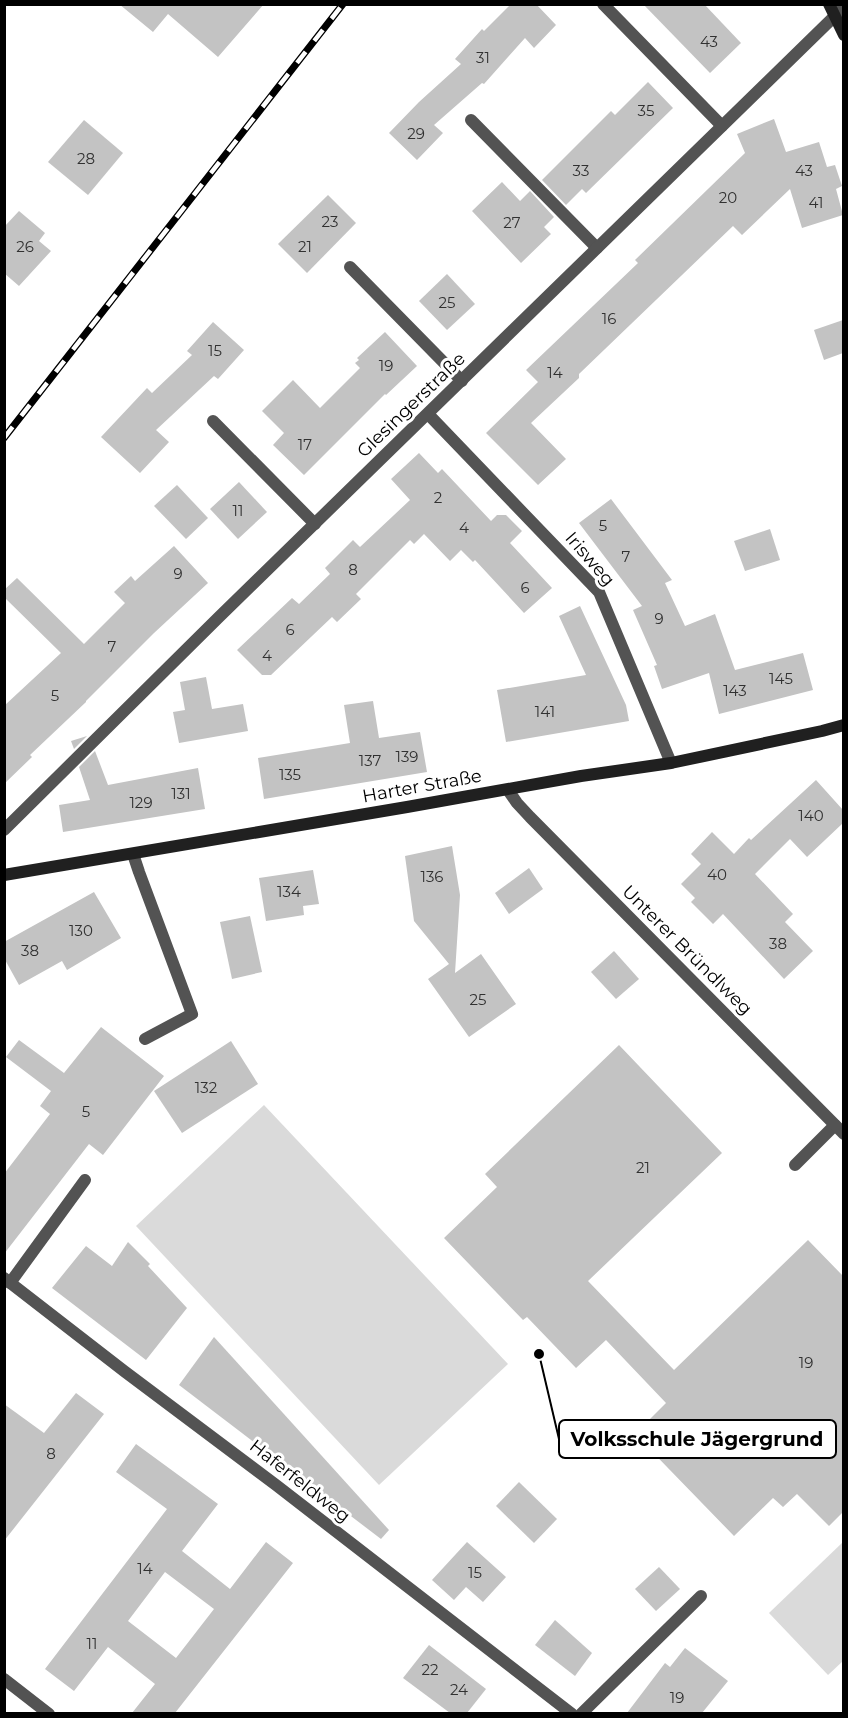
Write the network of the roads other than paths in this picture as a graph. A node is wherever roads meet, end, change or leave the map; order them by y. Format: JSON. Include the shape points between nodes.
{"nodes":[{"id":1,"x":603,"y":4,"type":"edge"},
{"id":2,"x":836,"y":9,"type":"edge"},
{"id":3,"x":843,"y":35,"type":"edge"},
{"id":4,"x":471,"y":120,"type":"dead end"},
{"id":5,"x":722,"y":126,"type":"junction"},
{"id":6,"x":597,"y":248,"type":"junction"},
{"id":7,"x":350,"y":267,"type":"dead end"},
{"id":8,"x":462,"y":381,"type":"junction"},
{"id":9,"x":428,"y":414,"type":"junction"},
{"id":10,"x":213,"y":421,"type":"dead end"},
{"id":11,"x":315,"y":524,"type":"junction"},
{"id":12,"x":843,"y":725,"type":"edge"},
{"id":13,"x":671,"y":763,"type":"junction"},
{"id":14,"x":508,"y":790,"type":"junction"},
{"id":15,"x":4,"y":830,"type":"edge"},
{"id":16,"x":134,"y":854,"type":"junction"},
{"id":17,"x":4,"y":875,"type":"edge"},
{"id":18,"x":145,"y":1039,"type":"dead end"},
{"id":19,"x":839,"y":1129,"type":"edge"},
{"id":20,"x":795,"y":1165,"type":"dead end"},
{"id":21,"x":85,"y":1180,"type":"dead end"},
{"id":22,"x":7,"y":1280,"type":"edge"},
{"id":23,"x":701,"y":1596,"type":"dead end"},
{"id":24,"x":4,"y":1679,"type":"edge"},
{"id":25,"x":49,"y":1713,"type":"edge"},
{"id":26,"x":572,"y":1713,"type":"edge"},
{"id":27,"x":581,"y":1713,"type":"edge"}],
"edges":[{"from":1,"to":5,"type":"street"},
{"from":2,"to":3,"type":"main road"},
{"from":2,"to":5,"type":"street","name":"Glesingerstraße"},
{"from":4,"to":6,"type":"street"},
{"from":5,"to":6,"type":"street","name":"Glesingerstraße"},
{"from":6,"to":8,"type":"street","name":"Glesingerstraße"},
{"from":7,"to":8,"type":"street"},
{"from":8,"to":9,"type":"street","name":"Glesingerstraße"},
{"from":9,"to":11,"type":"street","name":"Glesingerstraße"},
{"from":9,"to":13,"type":"street","name":"Irisweg","via":[[599,592]]},
{"from":10,"to":11,"type":"street"},
{"from":11,"to":15,"type":"street","name":"Glesingerstraße"},
{"from":12,"to":13,"type":"main road","name":"Harter Straße"},
{"from":13,"to":14,"type":"main road","name":"Harter Straße"},
{"from":14,"to":16,"type":"main road","name":"Harter Straße"},
{"from":14,"to":19,"type":"street","name":"Unterer Bründlweg","via":[[530,817]]},
{"from":16,"to":17,"type":"main road","name":"Harter Straße"},
{"from":16,"to":18,"type":"street","via":[[192,1014]]},
{"from":19,"to":20,"type":"street"},
{"from":21,"to":22,"type":"street"},
{"from":22,"to":26,"type":"street","name":"Haferfeldweg"},
{"from":23,"to":27,"type":"street"},
{"from":24,"to":25,"type":"street"}]}
